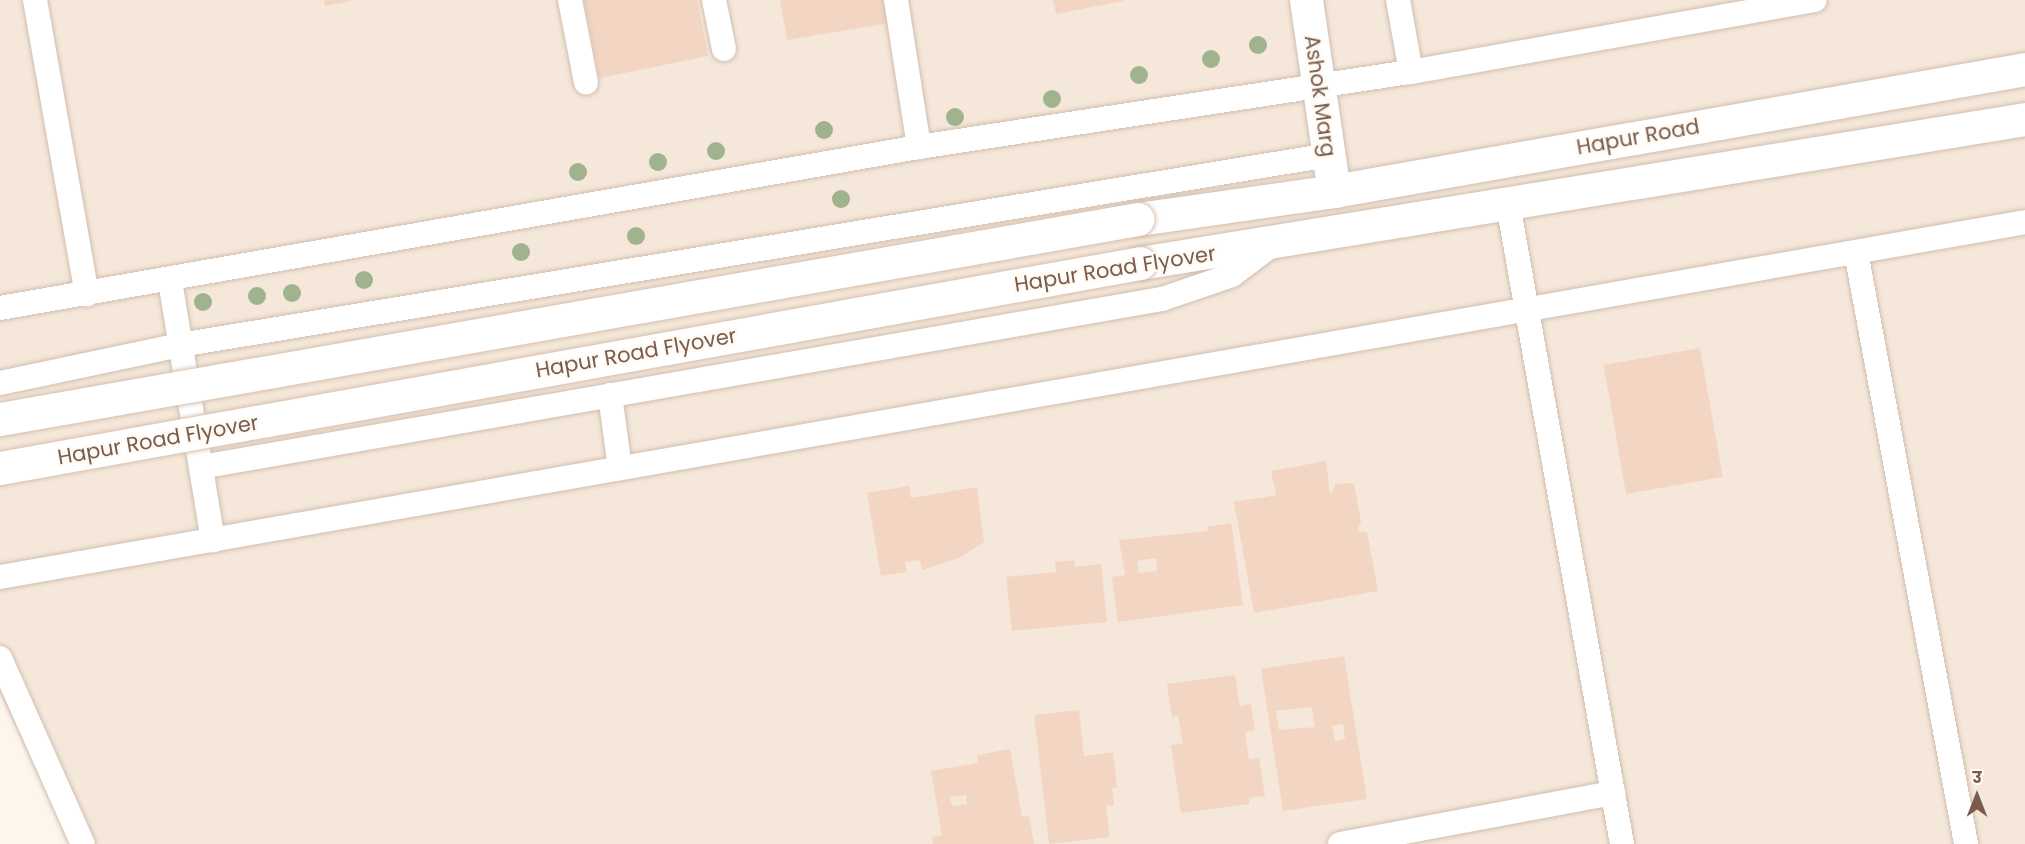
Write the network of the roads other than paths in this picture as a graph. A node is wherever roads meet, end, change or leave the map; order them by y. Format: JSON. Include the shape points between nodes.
{"nodes":[{"id":1,"x":35,"y":0,"type":"edge"},
{"id":2,"x":570,"y":0,"type":"edge"},
{"id":3,"x":714,"y":0,"type":"edge"},
{"id":4,"x":896,"y":0,"type":"edge"},
{"id":5,"x":1306,"y":0,"type":"edge"},
{"id":6,"x":1398,"y":0,"type":"edge"},
{"id":7,"x":1815,"y":0,"type":"edge"},
{"id":8,"x":724,"y":49,"type":"dead end"},
{"id":9,"x":2025,"y":69,"type":"edge"},
{"id":10,"x":1411,"y":72,"type":"junction"},
{"id":11,"x":586,"y":82,"type":"dead end"},
{"id":12,"x":1319,"y":86,"type":"junction"},
{"id":13,"x":2025,"y":118,"type":"edge"},
{"id":14,"x":919,"y":147,"type":"junction"},
{"id":15,"x":1329,"y":156,"type":"junction"},
{"id":16,"x":1132,"y":187,"type":"junction"},
{"id":17,"x":1334,"y":191,"type":"junction"},
{"id":18,"x":1508,"y":204,"type":"junction"},
{"id":19,"x":1251,"y":205,"type":"junction"},
{"id":20,"x":2025,"y":222,"type":"edge"},
{"id":21,"x":1273,"y":244,"type":"junction"},
{"id":22,"x":1856,"y":252,"type":"junction"},
{"id":23,"x":170,"y":281,"type":"junction"},
{"id":24,"x":87,"y":294,"type":"junction"},
{"id":25,"x":0,"y":308,"type":"edge"},
{"id":26,"x":1528,"y":309,"type":"junction"},
{"id":27,"x":180,"y":345,"type":"junction"},
{"id":28,"x":0,"y":383,"type":"edge"},
{"id":29,"x":610,"y":395,"type":"junction"},
{"id":30,"x":0,"y":419,"type":"edge"},
{"id":31,"x":201,"y":467,"type":"junction"},
{"id":32,"x":0,"y":468,"type":"edge"},
{"id":33,"x":620,"y":468,"type":"junction"},
{"id":34,"x":213,"y":540,"type":"junction"},
{"id":35,"x":0,"y":577,"type":"edge"},
{"id":36,"x":0,"y":658,"type":"edge"},
{"id":37,"x":1612,"y":793,"type":"junction"},
{"id":38,"x":83,"y":844,"type":"edge"},
{"id":39,"x":1340,"y":844,"type":"edge"},
{"id":40,"x":1622,"y":844,"type":"edge"},
{"id":41,"x":1966,"y":844,"type":"edge"}],
"edges":[{"from":1,"to":24,"type":"street"},
{"from":2,"to":11,"type":"street"},
{"from":3,"to":8,"type":"street"},
{"from":4,"to":14,"type":"street"},
{"from":5,"to":12,"type":"main road","name":"Ashok Marg"},
{"from":6,"to":10,"type":"street"},
{"from":7,"to":10,"type":"street"},
{"from":9,"to":17,"type":"main road","name":"Hapur Road"},
{"from":10,"to":12,"type":"street"},
{"from":12,"to":14,"type":"street"},
{"from":12,"to":15,"type":"main road","name":"Ashok Marg"},
{"from":13,"to":18,"type":"main road"},
{"from":14,"to":23,"type":"street"},
{"from":15,"to":16,"type":"street"},
{"from":15,"to":17,"type":"main road","name":"Ashok Marg"},
{"from":16,"to":19,"type":"street"},
{"from":16,"to":27,"type":"street"},
{"from":17,"to":19,"type":"main road","name":"Hapur Road"},
{"from":18,"to":21,"type":"main road"},
{"from":18,"to":26,"type":"street"},
{"from":19,"to":30,"type":"main road","name":"Hapur Road Flyover","bridge":true,"via":[[1138,219]]},
{"from":20,"to":22,"type":"street"},
{"from":21,"to":29,"type":"street","via":[[1232,275],[1162,299]]},
{"from":21,"to":32,"type":"main road","name":"Hapur Road Flyover","bridge":true,"via":[[1140,263]]},
{"from":22,"to":26,"type":"street"},
{"from":22,"to":41,"type":"street"},
{"from":23,"to":24,"type":"street"},
{"from":23,"to":27,"type":"street"},
{"from":24,"to":25,"type":"street"},
{"from":26,"to":33,"type":"street"},
{"from":26,"to":37,"type":"street"},
{"from":27,"to":28,"type":"street"},
{"from":27,"to":31,"type":"street"},
{"from":29,"to":31,"type":"street"},
{"from":29,"to":33,"type":"street"},
{"from":31,"to":34,"type":"street"},
{"from":33,"to":34,"type":"street"},
{"from":34,"to":35,"type":"street"},
{"from":36,"to":38,"type":"street"},
{"from":37,"to":39,"type":"street"},
{"from":37,"to":40,"type":"street"}]}
